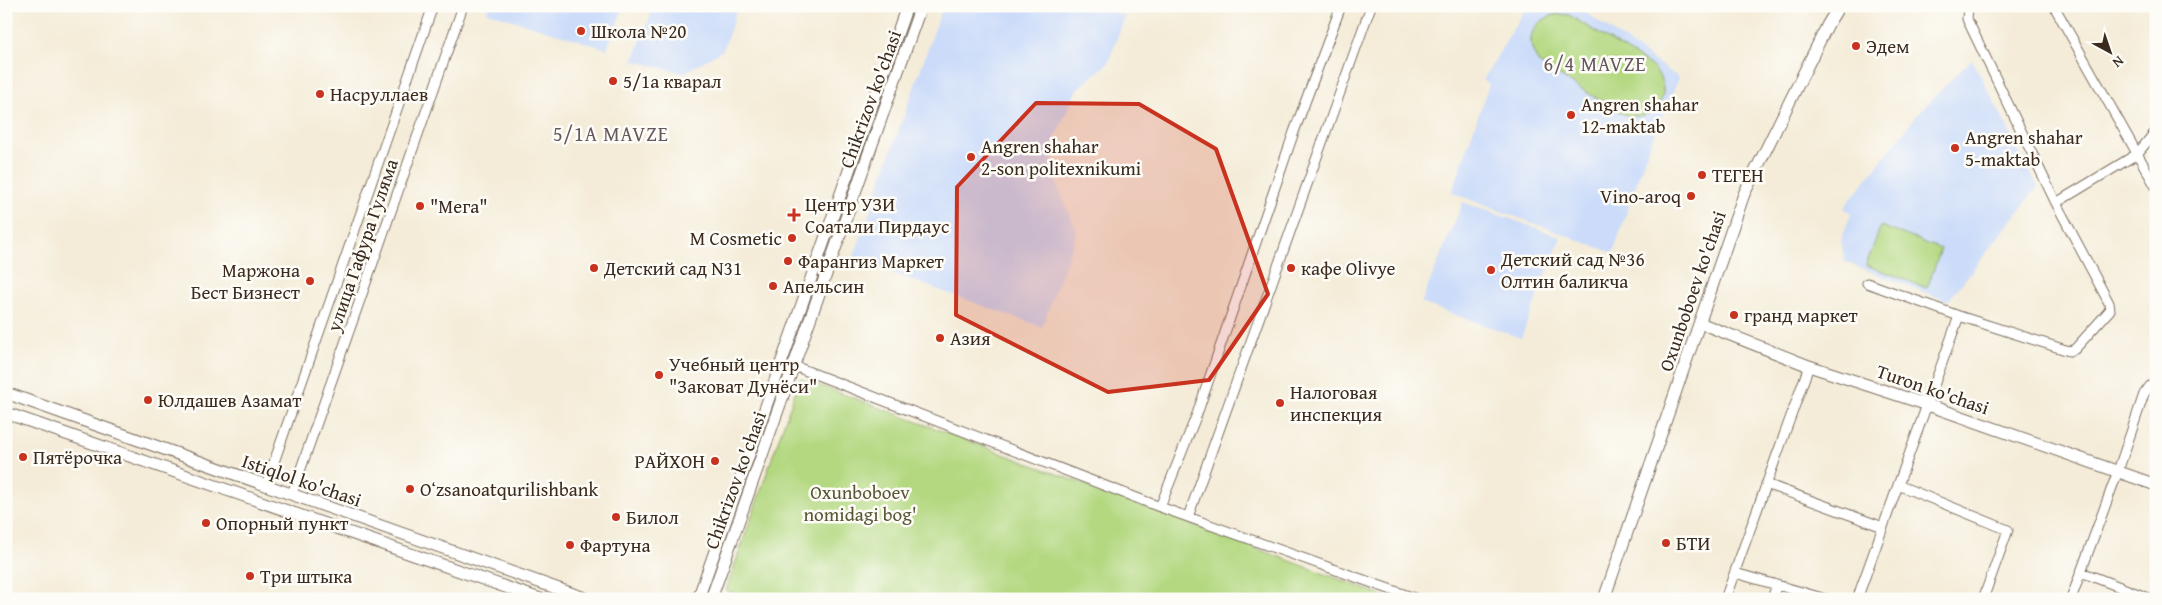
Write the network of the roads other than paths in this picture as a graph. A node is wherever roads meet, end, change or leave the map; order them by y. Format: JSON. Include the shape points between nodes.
{"nodes":[{"id":1,"x":433,"y":6,"type":"edge"},
{"id":2,"x":463,"y":6,"type":"edge"},
{"id":3,"x":907,"y":6,"type":"edge"},
{"id":4,"x":921,"y":6,"type":"edge"},
{"id":5,"x":1340,"y":6,"type":"edge"},
{"id":6,"x":1371,"y":6,"type":"edge"},
{"id":7,"x":1839,"y":6,"type":"edge"},
{"id":8,"x":1968,"y":6,"type":"edge"},
{"id":9,"x":2054,"y":6,"type":"edge"},
{"id":10,"x":2156,"y":131,"type":"edge"},
{"id":11,"x":2137,"y":154,"type":"junction"},
{"id":12,"x":2156,"y":186,"type":"edge"},
{"id":13,"x":2056,"y":203,"type":"junction"},
{"id":14,"x":1868,"y":283,"type":"dead end"},
{"id":15,"x":1959,"y":316,"type":"junction"},
{"id":16,"x":1700,"y":323,"type":"junction"},
{"id":17,"x":794,"y":366,"type":"junction"},
{"id":18,"x":1809,"y":366,"type":"junction"},
{"id":19,"x":2156,"y":382,"type":"edge"},
{"id":20,"x":6,"y":393,"type":"edge"},
{"id":21,"x":1928,"y":405,"type":"junction"},
{"id":22,"x":6,"y":413,"type":"edge"},
{"id":23,"x":221,"y":470,"type":"junction"},
{"id":24,"x":2118,"y":471,"type":"junction"},
{"id":25,"x":1766,"y":484,"type":"junction"},
{"id":26,"x":266,"y":485,"type":"junction"},
{"id":27,"x":1898,"y":485,"type":"junction"},
{"id":28,"x":2156,"y":485,"type":"edge"},
{"id":29,"x":215,"y":486,"type":"junction"},
{"id":30,"x":292,"y":494,"type":"junction"},
{"id":31,"x":1160,"y":507,"type":"junction"},
{"id":32,"x":1188,"y":517,"type":"junction"},
{"id":33,"x":1883,"y":527,"type":"junction"},
{"id":34,"x":2081,"y":572,"type":"junction"},
{"id":35,"x":1735,"y":573,"type":"junction"},
{"id":36,"x":1777,"y":584,"type":"junction"},
{"id":37,"x":704,"y":598,"type":"edge"},
{"id":38,"x":540,"y":599,"type":"edge"},
{"id":39,"x":587,"y":599,"type":"edge"},
{"id":40,"x":1417,"y":599,"type":"edge"},
{"id":41,"x":1604,"y":599,"type":"edge"},
{"id":42,"x":1725,"y":599,"type":"edge"},
{"id":43,"x":1772,"y":599,"type":"edge"},
{"id":44,"x":1826,"y":599,"type":"edge"},
{"id":45,"x":1857,"y":599,"type":"edge"},
{"id":46,"x":1983,"y":599,"type":"edge"},
{"id":47,"x":2071,"y":599,"type":"edge"},
{"id":48,"x":2151,"y":599,"type":"edge"}],
"edges":[{"from":1,"to":26,"type":"street"},
{"from":2,"to":30,"type":"street","name":"улица Гафура Гуляма"},
{"from":3,"to":37,"type":"main road","name":"Chikrizov ko'chasi"},
{"from":4,"to":17,"type":"main road","name":"Chikrizov ko'chasi"},
{"from":5,"to":31,"type":"street","via":[[1198,414]]},
{"from":6,"to":32,"type":"street"},
{"from":7,"to":16,"type":"main road","name":"Oxunboboev ko'chasi","via":[[1744,194]]},
{"from":8,"to":13,"type":"street","via":[[1967,19]]},
{"from":9,"to":11,"type":"street"},
{"from":10,"to":11,"type":"street"},
{"from":11,"to":12,"type":"street"},
{"from":11,"to":13,"type":"street"},
{"from":13,"to":15,"type":"street","via":[[2110,310],[2075,348],[2069,350]]},
{"from":14,"to":15,"type":"street"},
{"from":15,"to":21,"type":"street"},
{"from":16,"to":18,"type":"main road","name":"Turon ko'chasi"},
{"from":16,"to":41,"type":"main road","name":"Oxunboboev ko'chasi"},
{"from":17,"to":31,"type":"street"},
{"from":17,"to":37,"type":"main road","name":"Chikrizov ko'chasi"},
{"from":18,"to":21,"type":"main road","name":"Turon ko'chasi"},
{"from":18,"to":25,"type":"street"},
{"from":19,"to":24,"type":"street","via":[[2144,394]]},
{"from":20,"to":23,"type":"main road","name":"Istiqlol ko'chasi"},
{"from":21,"to":24,"type":"main road","name":"Turon ko'chasi"},
{"from":21,"to":27,"type":"street"},
{"from":22,"to":29,"type":"main road","name":"Istiqlol ko'chasi"},
{"from":23,"to":26,"type":"main road","name":"Istiqlol ko'chasi"},
{"from":23,"to":29,"type":"main road"},
{"from":24,"to":28,"type":"main road","name":"Turon ko'chasi"},
{"from":24,"to":34,"type":"street"},
{"from":25,"to":33,"type":"street"},
{"from":25,"to":35,"type":"street"},
{"from":26,"to":30,"type":"main road","name":"Istiqlol ko'chasi"},
{"from":27,"to":33,"type":"street"},
{"from":27,"to":46,"type":"street","via":[[2008,530]]},
{"from":29,"to":38,"type":"main road","name":"Istiqlol ko'chasi"},
{"from":30,"to":39,"type":"main road","name":"Istiqlol ko'chasi"},
{"from":31,"to":32,"type":"street"},
{"from":32,"to":40,"type":"street"},
{"from":33,"to":45,"type":"street"},
{"from":34,"to":47,"type":"street"},
{"from":34,"to":48,"type":"street"},
{"from":35,"to":36,"type":"street"},
{"from":35,"to":42,"type":"street"},
{"from":36,"to":43,"type":"street"},
{"from":36,"to":44,"type":"street"}]}
